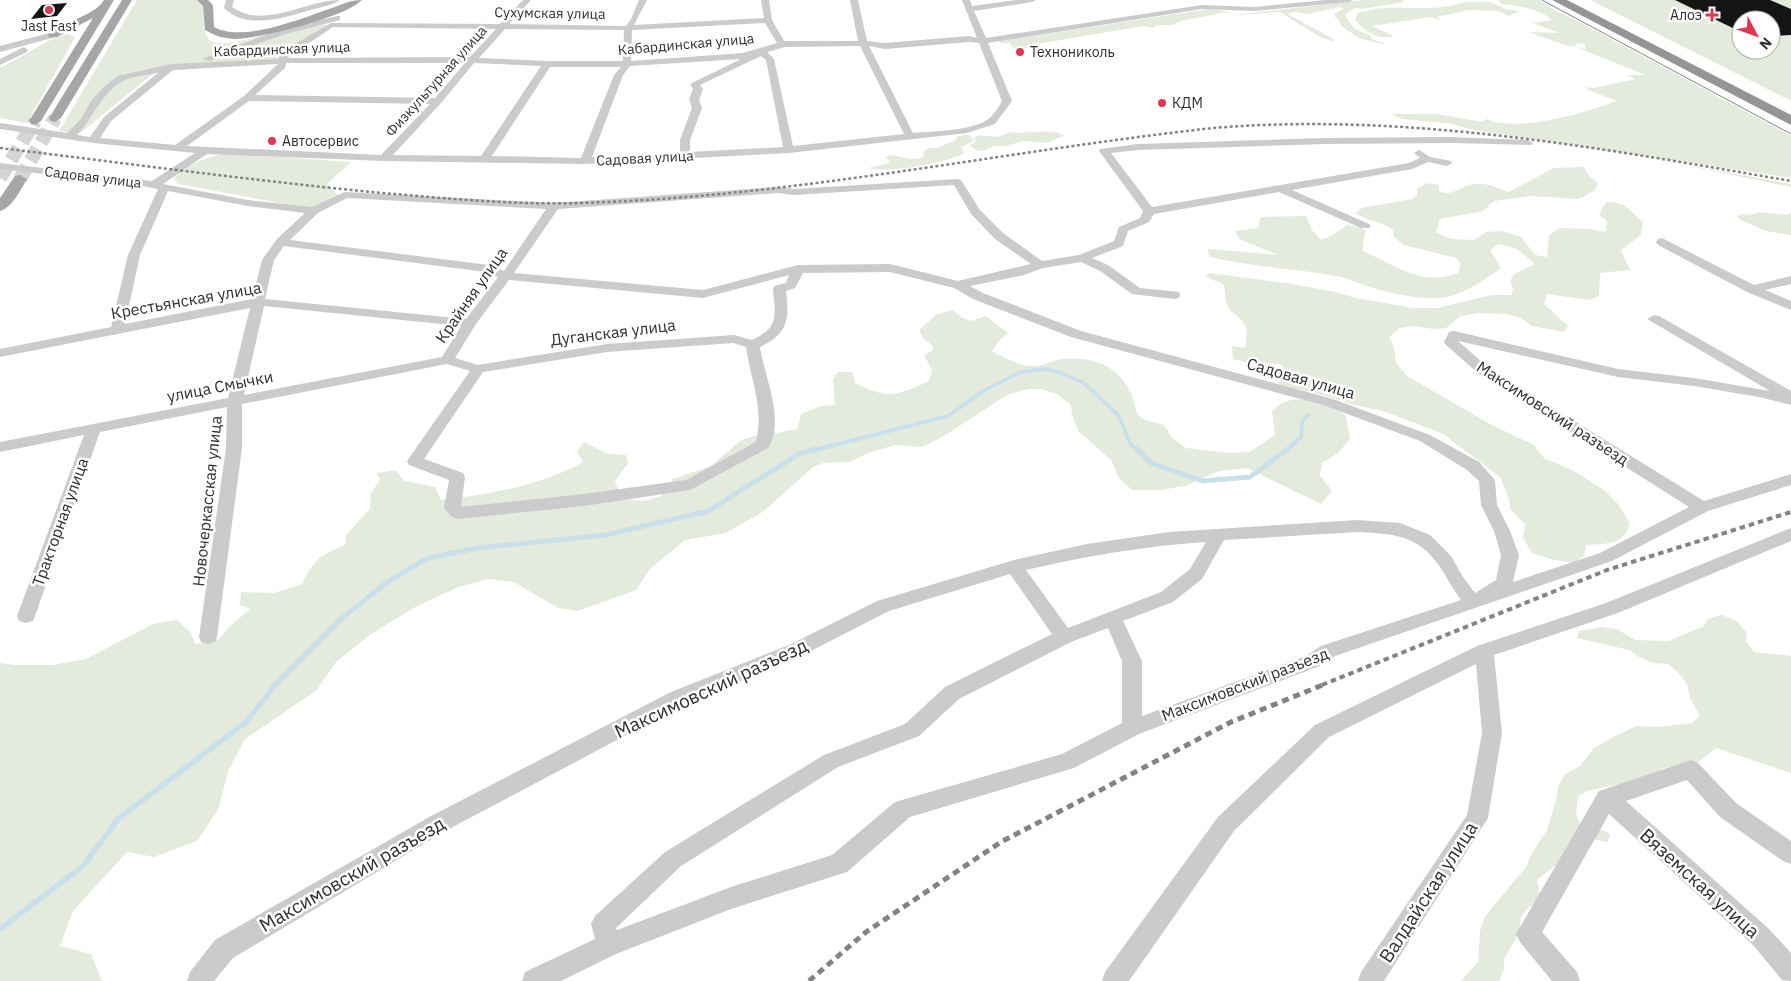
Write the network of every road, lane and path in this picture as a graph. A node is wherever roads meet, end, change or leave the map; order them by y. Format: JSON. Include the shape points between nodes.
{"nodes":[{"id":1,"x":127,"y":0,"type":"edge"},
{"id":2,"x":202,"y":0,"type":"edge"},
{"id":3,"x":230,"y":0,"type":"edge"},
{"id":4,"x":357,"y":0,"type":"edge"},
{"id":5,"x":527,"y":0,"type":"edge"},
{"id":6,"x":643,"y":0,"type":"edge"},
{"id":7,"x":765,"y":0,"type":"edge"},
{"id":8,"x":854,"y":0,"type":"edge"},
{"id":9,"x":1032,"y":0,"type":"edge"},
{"id":10,"x":1215,"y":0,"type":"edge"},
{"id":11,"x":1349,"y":0,"type":"edge"},
{"id":12,"x":1558,"y":0,"type":"edge"},
{"id":13,"x":1567,"y":0,"type":"edge"},
{"id":14,"x":108,"y":2,"type":"edge"},
{"id":15,"x":1319,"y":2,"type":"edge"},
{"id":16,"x":968,"y":4,"type":"edge"},
{"id":17,"x":1232,"y":8,"type":"junction"},
{"id":18,"x":335,"y":13,"type":"edge"},
{"id":19,"x":768,"y":20,"type":"junction"},
{"id":20,"x":504,"y":26,"type":"junction"},
{"id":21,"x":628,"y":28,"type":"junction"},
{"id":22,"x":90,"y":34,"type":"junction"},
{"id":23,"x":50,"y":36,"type":"junction"},
{"id":24,"x":264,"y":38,"type":"junction"},
{"id":25,"x":982,"y":41,"type":"junction"},
{"id":26,"x":863,"y":43,"type":"junction"},
{"id":27,"x":301,"y":44,"type":"junction"},
{"id":28,"x":782,"y":45,"type":"junction"},
{"id":29,"x":0,"y":51,"type":"edge"},
{"id":30,"x":762,"y":52,"type":"junction"},
{"id":31,"x":10,"y":57,"type":"junction"},
{"id":32,"x":472,"y":60,"type":"junction"},
{"id":33,"x":282,"y":61,"type":"junction"},
{"id":34,"x":0,"y":62,"type":"edge"},
{"id":35,"x":547,"y":64,"type":"junction"},
{"id":36,"x":627,"y":64,"type":"junction"},
{"id":37,"x":171,"y":67,"type":"junction"},
{"id":38,"x":1717,"y":78,"type":"junction"},
{"id":39,"x":247,"y":98,"type":"junction"},
{"id":40,"x":438,"y":101,"type":"junction"},
{"id":41,"x":1791,"y":113,"type":"edge"},
{"id":42,"x":55,"y":118,"type":"tunnel mouth"},
{"id":43,"x":35,"y":121,"type":"tunnel mouth"},
{"id":44,"x":1791,"y":121,"type":"edge"},
{"id":45,"x":0,"y":126,"type":"edge"},
{"id":46,"x":910,"y":136,"type":"junction"},
{"id":47,"x":69,"y":137,"type":"junction"},
{"id":48,"x":93,"y":140,"type":"junction"},
{"id":49,"x":1401,"y":140,"type":"junction"},
{"id":50,"x":1528,"y":142,"type":"dead end"},
{"id":51,"x":178,"y":148,"type":"junction"},
{"id":52,"x":789,"y":150,"type":"junction"},
{"id":53,"x":205,"y":151,"type":"junction"},
{"id":54,"x":684,"y":156,"type":"junction"},
{"id":55,"x":384,"y":158,"type":"junction"},
{"id":56,"x":1427,"y":158,"type":"junction"},
{"id":57,"x":484,"y":160,"type":"junction"},
{"id":58,"x":585,"y":161,"type":"junction"},
{"id":59,"x":1448,"y":163,"type":"dead end"},
{"id":60,"x":0,"y":166,"type":"edge"},
{"id":61,"x":20,"y":179,"type":"tunnel mouth"},
{"id":62,"x":159,"y":186,"type":"junction"},
{"id":63,"x":1281,"y":189,"type":"junction"},
{"id":64,"x":554,"y":206,"type":"junction"},
{"id":65,"x":0,"y":207,"type":"edge"},
{"id":66,"x":1150,"y":210,"type":"junction"},
{"id":67,"x":314,"y":211,"type":"junction"},
{"id":68,"x":1366,"y":226,"type":"dead end"},
{"id":69,"x":281,"y":242,"type":"junction"},
{"id":70,"x":1662,"y":242,"type":"dead end"},
{"id":71,"x":1082,"y":258,"type":"junction"},
{"id":72,"x":1040,"y":265,"type":"junction"},
{"id":73,"x":798,"y":269,"type":"junction"},
{"id":74,"x":506,"y":276,"type":"junction"},
{"id":75,"x":1791,"y":280,"type":"edge"},
{"id":76,"x":958,"y":286,"type":"junction"},
{"id":77,"x":1752,"y":289,"type":"junction"},
{"id":78,"x":1174,"y":295,"type":"dead end"},
{"id":79,"x":259,"y":302,"type":"junction"},
{"id":80,"x":1791,"y":306,"type":"edge"},
{"id":81,"x":1654,"y":319,"type":"dead end"},
{"id":82,"x":470,"y":323,"type":"junction"},
{"id":83,"x":117,"y":330,"type":"junction"},
{"id":84,"x":753,"y":345,"type":"junction"},
{"id":85,"x":0,"y":353,"type":"edge"},
{"id":86,"x":447,"y":360,"type":"junction"},
{"id":87,"x":478,"y":369,"type":"junction"},
{"id":88,"x":1791,"y":397,"type":"edge"},
{"id":89,"x":235,"y":400,"type":"junction"},
{"id":90,"x":1791,"y":401,"type":"edge"},
{"id":91,"x":767,"y":416,"type":"joint"},
{"id":92,"x":94,"y":429,"type":"junction"},
{"id":93,"x":0,"y":447,"type":"edge"},
{"id":94,"x":1791,"y":479,"type":"edge"},
{"id":95,"x":1702,"y":507,"type":"junction"},
{"id":96,"x":1791,"y":534,"type":"edge"},
{"id":97,"x":1218,"y":536,"type":"junction"},
{"id":98,"x":1014,"y":566,"type":"junction"},
{"id":99,"x":1473,"y":603,"type":"junction"},
{"id":100,"x":26,"y":616,"type":"dead end"},
{"id":101,"x":1112,"y":619,"type":"junction"},
{"id":102,"x":208,"y":637,"type":"dead end"},
{"id":103,"x":1064,"y":637,"type":"junction"},
{"id":104,"x":1484,"y":652,"type":"junction"},
{"id":105,"x":1132,"y":728,"type":"junction"},
{"id":106,"x":1607,"y":798,"type":"junction"},
{"id":107,"x":1791,"y":854,"type":"edge"},
{"id":108,"x":610,"y":945,"type":"junction"},
{"id":109,"x":1791,"y":971,"type":"edge"},
{"id":110,"x":199,"y":981,"type":"edge"},
{"id":111,"x":534,"y":981,"type":"edge"},
{"id":112,"x":1114,"y":981,"type":"edge"},
{"id":113,"x":1370,"y":981,"type":"edge"},
{"id":114,"x":1568,"y":981,"type":"edge"}],
"edges":[{"from":1,"to":42,"type":"main road"},
{"from":2,"to":18,"type":"main road","via":[[208,4],[209,28],[228,37],[264,32]]},
{"from":3,"to":18,"type":"street","via":[[230,11],[242,16],[260,18]]},
{"from":4,"to":18,"type":"main road"},
{"from":5,"to":20,"type":"street","name":"Физкультурная улица"},
{"from":6,"to":21,"type":"street"},
{"from":7,"to":19,"type":"street"},
{"from":8,"to":26,"type":"street"},
{"from":9,"to":16,"type":"street"},
{"from":10,"to":17,"type":"street"},
{"from":11,"to":15,"type":"street","name":"Кабардинская улица"},
{"from":12,"to":38,"type":"highway"},
{"from":13,"to":38,"type":"highway"},
{"from":14,"to":22,"type":"main road"},
{"from":14,"to":23,"type":"main road","via":[[81,22]]},
{"from":15,"to":17,"type":"street","name":"Кабардинская улица","via":[[1255,9]]},
{"from":16,"to":25,"type":"street"},
{"from":17,"to":25,"type":"street","name":"Кабардинская улица","via":[[1202,7]]},
{"from":18,"to":20,"type":"street","name":"Сухумская улица"},
{"from":18,"to":24,"type":"street"},
{"from":18,"to":27,"type":"street"},
{"from":19,"to":21,"type":"street","name":"Сухумская улица"},
{"from":19,"to":28,"type":"street"},
{"from":20,"to":21,"type":"street","name":"Сухумская улица"},
{"from":20,"to":32,"type":"street","name":"Физкультурная улица"},
{"from":21,"to":36,"type":"street"},
{"from":22,"to":23,"type":"main road","via":[[74,31]]},
{"from":22,"to":43,"type":"main road"},
{"from":23,"to":29,"type":"street"},
{"from":23,"to":31,"type":"street"},
{"from":24,"to":27,"type":"street","via":[[296,40]]},
{"from":24,"to":37,"type":"street","via":[[216,56]]},
{"from":25,"to":26,"type":"street","name":"Кабардинская улица","via":[[968,39],[885,46]]},
{"from":25,"to":46,"type":"street","name":"Садовая улица","via":[[1007,101],[999,116],[989,125],[967,130]]},
{"from":26,"to":28,"type":"street","name":"Кабардинская улица"},
{"from":26,"to":46,"type":"street"},
{"from":27,"to":33,"type":"street","via":[[286,53]]},
{"from":28,"to":30,"type":"street","name":"Кабардинская улица"},
{"from":29,"to":31,"type":"street"},
{"from":30,"to":36,"type":"street","name":"Кабардинская улица"},
{"from":30,"to":52,"type":"street","via":[[770,59]]},
{"from":30,"to":54,"type":"street","via":[[695,84],[698,89],[692,96],[697,108],[685,140]]},
{"from":31,"to":34,"type":"street"},
{"from":32,"to":33,"type":"street","name":"Кабардинская улица"},
{"from":32,"to":35,"type":"street","name":"Кабардинская улица"},
{"from":32,"to":40,"type":"street","name":"Физкультурная улица"},
{"from":33,"to":37,"type":"street","name":"Кабардинская улица"},
{"from":33,"to":39,"type":"street","via":[[282,66]]},
{"from":35,"to":36,"type":"street","name":"Кабардинская улица"},
{"from":35,"to":57,"type":"street"},
{"from":36,"to":58,"type":"street","via":[[619,75]]},
{"from":37,"to":47,"type":"street","via":[[122,78],[94,103],[85,120]]},
{"from":37,"to":48,"type":"street","via":[[107,119]]},
{"from":38,"to":41,"type":"highway"},
{"from":38,"to":44,"type":"highway"},
{"from":39,"to":40,"type":"street"},
{"from":39,"to":51,"type":"street"},
{"from":40,"to":55,"type":"street","name":"Физкультурная улица"},
{"from":45,"to":47,"type":"street","name":"Садовая улица"},
{"from":46,"to":52,"type":"street","name":"Садовая улица"},
{"from":47,"to":48,"type":"street","name":"Садовая улица"},
{"from":48,"to":51,"type":"street","name":"Садовая улица"},
{"from":49,"to":50,"type":"street"},
{"from":49,"to":56,"type":"street"},
{"from":49,"to":66,"type":"street","via":[[1138,147],[1104,151]]},
{"from":51,"to":53,"type":"street","name":"Садовая улица"},
{"from":52,"to":54,"type":"street","name":"Садовая улица"},
{"from":53,"to":55,"type":"street","name":"Садовая улица"},
{"from":53,"to":62,"type":"street","name":"Садовая улица"},
{"from":54,"to":58,"type":"street","name":"Садовая улица"},
{"from":55,"to":57,"type":"street","name":"Садовая улица"},
{"from":56,"to":59,"type":"street"},
{"from":56,"to":63,"type":"street","via":[[1412,166]]},
{"from":57,"to":58,"type":"street","name":"Садовая улица"},
{"from":60,"to":62,"type":"street","name":"Садовая улица"},
{"from":61,"to":65,"type":"main road"},
{"from":62,"to":67,"type":"street","via":[[248,203]]},
{"from":62,"to":83,"type":"street","via":[[134,256]]},
{"from":63,"to":66,"type":"street"},
{"from":63,"to":68,"type":"street"},
{"from":64,"to":67,"type":"street","name":"Новочеркасская улица","via":[[345,195]]},
{"from":64,"to":72,"type":"street","via":[[778,190],[794,192],[957,182],[975,212],[993,230]]},
{"from":64,"to":74,"type":"street","name":"Крайняя улица"},
{"from":66,"to":71,"type":"street","name":"Садовая улица","via":[[1145,220],[1123,229],[1119,243]]},
{"from":67,"to":69,"type":"street","name":"Новочеркасская улица"},
{"from":69,"to":74,"type":"street","name":"Садовая улица","via":[[489,269]]},
{"from":69,"to":79,"type":"street","name":"Новочеркасская улица","via":[[268,260]]},
{"from":70,"to":77,"type":"street"},
{"from":71,"to":72,"type":"street","name":"Садовая улица"},
{"from":71,"to":78,"type":"street","via":[[1104,268],[1137,291]]},
{"from":72,"to":76,"type":"street","name":"Садовая улица"},
{"from":73,"to":74,"type":"street","name":"Садовая улица","via":[[704,294]]},
{"from":73,"to":76,"type":"street","name":"Садовая улица","via":[[890,268]]},
{"from":73,"to":84,"type":"street","via":[[791,285],[779,289],[782,318],[770,336]]},
{"from":74,"to":82,"type":"street","name":"Крайняя улица"},
{"from":75,"to":77,"type":"street"},
{"from":76,"to":99,"type":"street","name":"Садовая улица","via":[[1076,334],[1328,402],[1426,438],[1473,466],[1487,480],[1490,505],[1510,555],[1504,584]]},
{"from":77,"to":80,"type":"street"},
{"from":79,"to":82,"type":"street","name":"Крестьянская улица"},
{"from":79,"to":83,"type":"street","name":"Крестьянская улица"},
{"from":79,"to":89,"type":"street","name":"Новочеркасская улица"},
{"from":81,"to":88,"type":"street"},
{"from":82,"to":86,"type":"street","name":"Крайняя улица"},
{"from":83,"to":85,"type":"street","name":"Крестьянская улица"},
{"from":84,"to":87,"type":"street","name":"Дуганская улица","via":[[734,339],[626,346]]},
{"from":84,"to":91,"type":"street"},
{"from":86,"to":87,"type":"street","name":"Крайняя улица"},
{"from":86,"to":89,"type":"street","name":"улица Смычки"},
{"from":87,"to":91,"type":"street","via":[[415,461],[456,476],[452,508],[458,513],[690,485],[763,445]]},
{"from":89,"to":92,"type":"street","name":"улица Смычки"},
{"from":89,"to":102,"type":"street","name":"Новочеркасская улица","via":[[234,448]]},
{"from":90,"to":95,"type":"street","name":"Максимовский разъезд","via":[[1694,382],[1618,373],[1454,335],[1451,342],[1485,372]]},
{"from":92,"to":93,"type":"street","name":"улица Смычки"},
{"from":92,"to":100,"type":"street","name":"Тракторная улица"},
{"from":94,"to":95,"type":"street","name":"Максимовский разъезд"},
{"from":95,"to":99,"type":"street","name":"Максимовский разъезд","via":[[1606,557]]},
{"from":96,"to":104,"type":"street","via":[[1612,608]]},
{"from":97,"to":98,"type":"street","name":"Максимовский разъезд","via":[[1168,538],[1087,550]]},
{"from":97,"to":99,"type":"street","name":"Максимовский разъезд","via":[[1358,526],[1400,530],[1424,539],[1445,560]]},
{"from":97,"to":101,"type":"street","via":[[1196,574],[1167,597]]},
{"from":98,"to":103,"type":"street"},
{"from":98,"to":110,"type":"street","name":"Максимовский разъезд","via":[[883,606],[796,650],[678,698],[439,823],[224,949]]},
{"from":99,"to":105,"type":"street","name":"Максимовский разъезд","via":[[1328,651],[1313,661]]},
{"from":101,"to":103,"type":"street"},
{"from":101,"to":105,"type":"street","via":[[1132,661]]},
{"from":103,"to":108,"type":"street","via":[[952,693],[912,730],[831,761],[673,859],[603,924]]},
{"from":104,"to":112,"type":"street","via":[[1322,731],[1226,824]]},
{"from":104,"to":113,"type":"street","name":"Валдайская улица","via":[[1492,733],[1477,818]]},
{"from":105,"to":108,"type":"street","name":"Максимовский разъезд","via":[[1067,762],[903,809],[839,864],[731,898]]},
{"from":106,"to":107,"type":"street","via":[[1691,769],[1728,810]]},
{"from":106,"to":109,"type":"street","name":"Вяземская улица","via":[[1761,937]]},
{"from":106,"to":114,"type":"street","via":[[1528,934]]},
{"from":108,"to":111,"type":"street","name":"Максимовский разъезд"}]}
